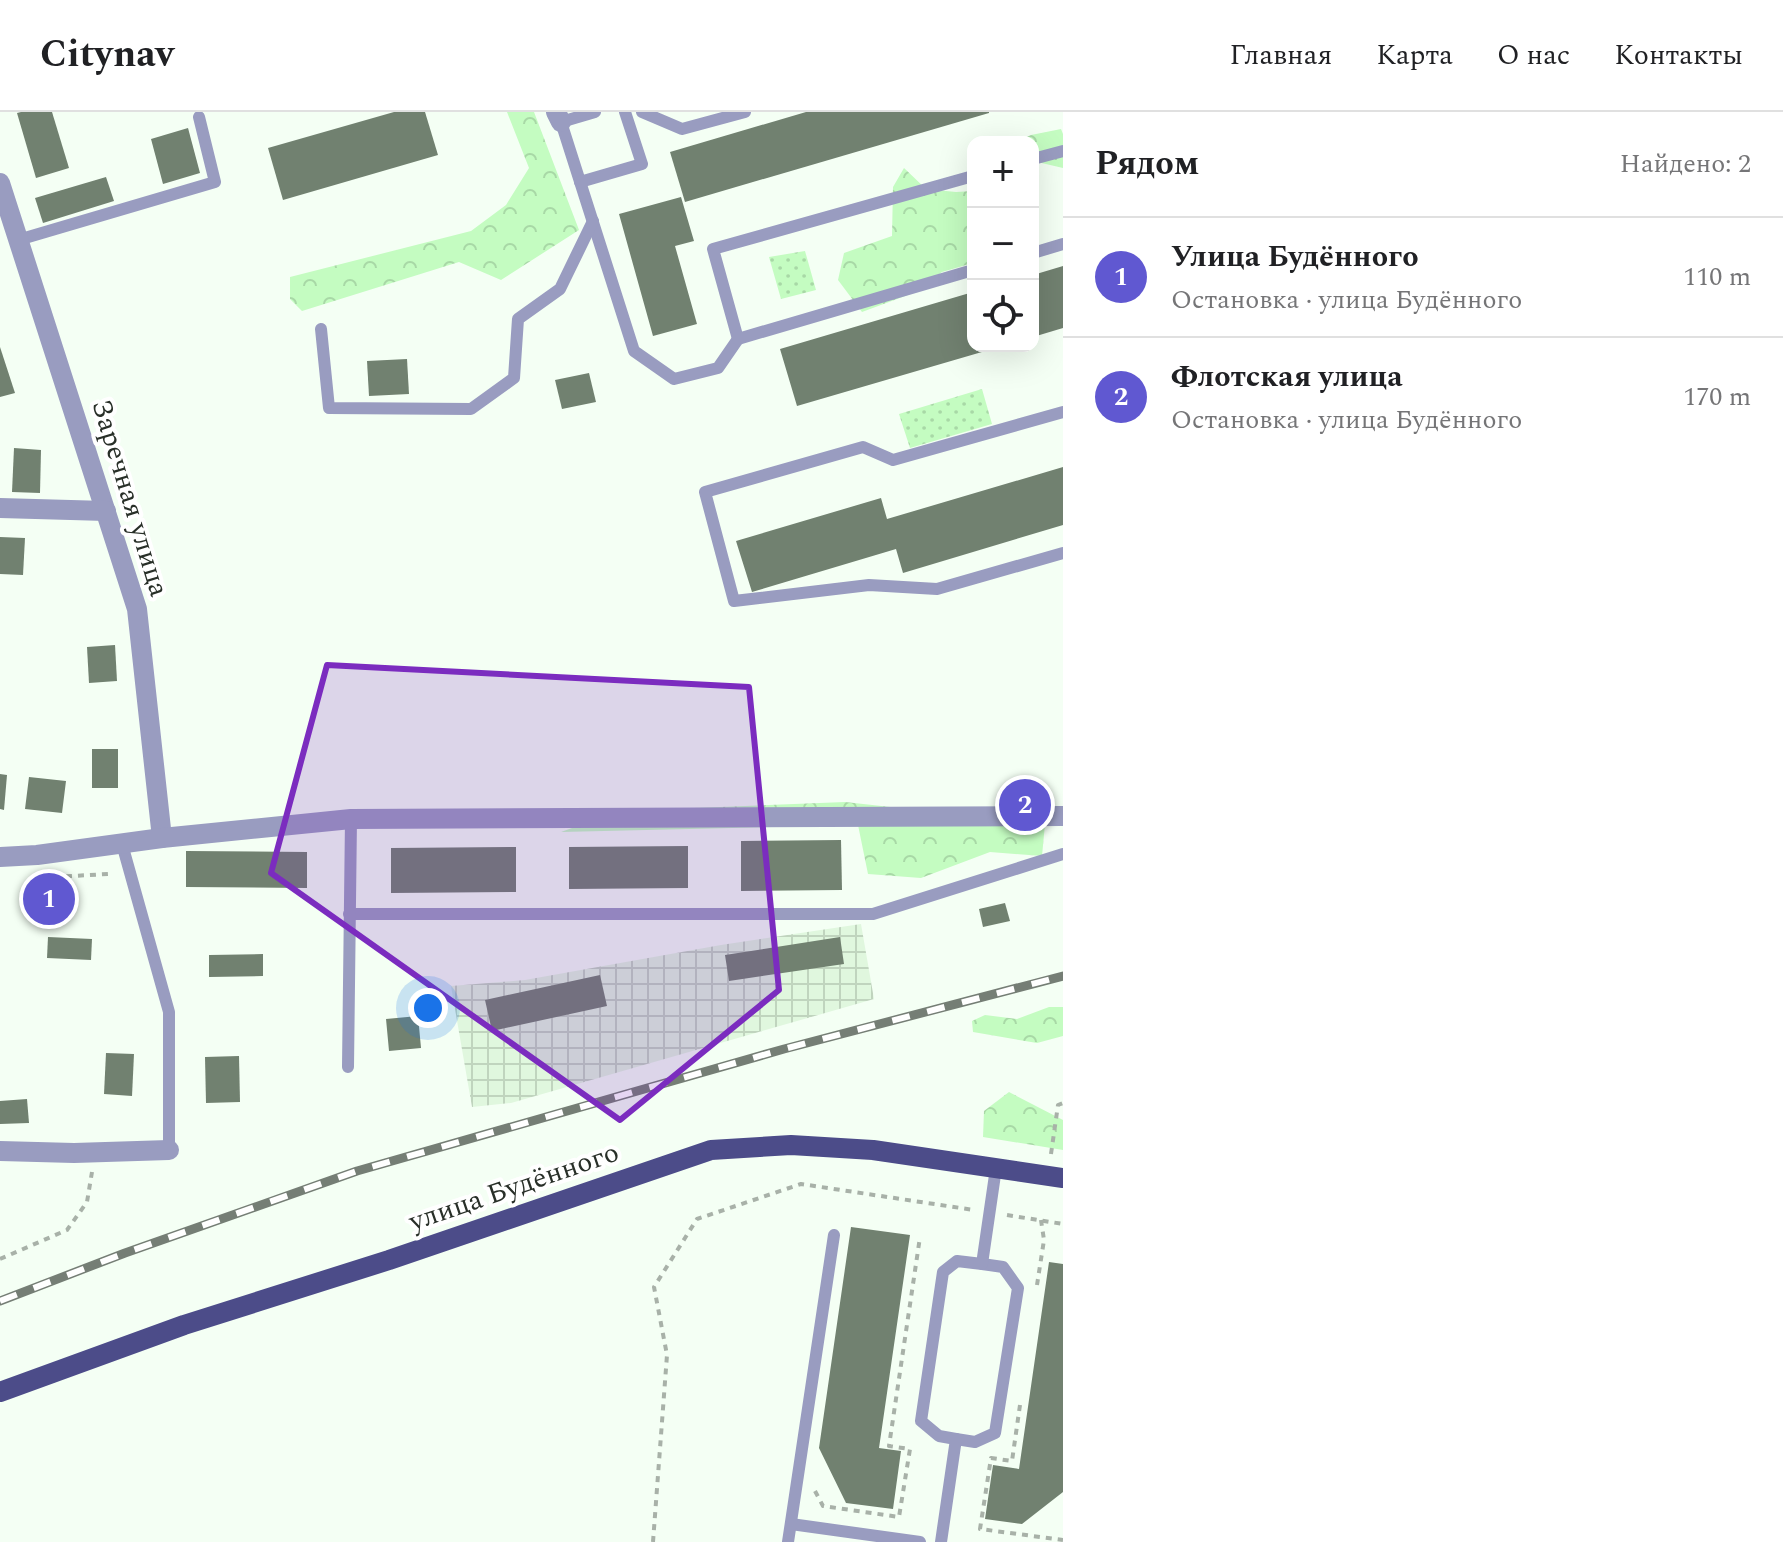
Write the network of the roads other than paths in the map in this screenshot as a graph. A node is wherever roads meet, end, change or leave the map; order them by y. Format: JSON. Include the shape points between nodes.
{"nodes":[{"id":1,"x":595,"y":112,"type":"edge"},
{"id":2,"x":625,"y":112,"type":"edge"},
{"id":3,"x":642,"y":112,"type":"edge"},
{"id":4,"x":745,"y":112,"type":"edge"},
{"id":5,"x":199,"y":117,"type":"dead end"},
{"id":6,"x":559,"y":117,"type":"edge"},
{"id":7,"x":1063,"y":151,"type":"edge"},
{"id":8,"x":1039,"y":157,"type":"edge"},
{"id":9,"x":967,"y":178,"type":"edge"},
{"id":10,"x":580,"y":182,"type":"junction"},
{"id":11,"x":0,"y":183,"type":"edge"},
{"id":12,"x":593,"y":221,"type":"junction"},
{"id":13,"x":18,"y":240,"type":"junction"},
{"id":14,"x":1063,"y":244,"type":"edge"},
{"id":15,"x":1039,"y":251,"type":"edge"},
{"id":16,"x":967,"y":272,"type":"edge"},
{"id":17,"x":321,"y":329,"type":"dead end"},
{"id":18,"x":738,"y":339,"type":"junction"},
{"id":19,"x":1063,"y":412,"type":"edge"},
{"id":20,"x":0,"y":508,"type":"edge"},
{"id":21,"x":106,"y":511,"type":"junction"},
{"id":22,"x":1063,"y":553,"type":"edge"},
{"id":23,"x":1063,"y":816,"type":"edge"},
{"id":24,"x":351,"y":819,"type":"junction"},
{"id":25,"x":162,"y":838,"type":"junction"},
{"id":26,"x":122,"y":844,"type":"junction"},
{"id":27,"x":1063,"y":854,"type":"edge"},
{"id":28,"x":0,"y":857,"type":"edge"},
{"id":29,"x":349,"y":914,"type":"junction"},
{"id":30,"x":348,"y":1067,"type":"dead end"},
{"id":31,"x":169,"y":1150,"type":"joint"},
{"id":32,"x":0,"y":1151,"type":"edge"},
{"id":33,"x":996,"y":1168,"type":"junction"},
{"id":34,"x":1063,"y":1178,"type":"edge"},
{"id":35,"x":834,"y":1235,"type":"dead end"},
{"id":36,"x":982,"y":1264,"type":"junction"},
{"id":37,"x":0,"y":1392,"type":"edge"},
{"id":38,"x":956,"y":1439,"type":"junction"},
{"id":39,"x":791,"y":1524,"type":"junction"},
{"id":40,"x":902,"y":1541,"type":"edge"},
{"id":41,"x":788,"y":1542,"type":"edge"},
{"id":42,"x":920,"y":1542,"type":"edge"},
{"id":43,"x":941,"y":1542,"type":"edge"}],
"edges":[{"from":1,"to":6,"type":"lane"},
{"from":2,"to":10,"type":"lane","via":[[642,164]]},
{"from":3,"to":4,"type":"lane","via":[[682,129]]},
{"from":5,"to":13,"type":"lane","via":[[215,182]]},
{"from":6,"to":10,"type":"lane"},
{"from":7,"to":8,"type":"lane"},
{"from":9,"to":18,"type":"lane","via":[[713,249]]},
{"from":10,"to":12,"type":"lane"},
{"from":11,"to":13,"type":"street","name":"Заречная улица"},
{"from":12,"to":17,"type":"lane","via":[[560,289],[518,319],[514,378],[471,409],[329,408]]},
{"from":12,"to":18,"type":"lane","via":[[634,351],[674,379],[718,368]]},
{"from":13,"to":21,"type":"street","name":"Заречная улица"},
{"from":14,"to":15,"type":"lane"},
{"from":16,"to":18,"type":"lane"},
{"from":19,"to":22,"type":"lane","via":[[893,460],[863,447],[705,492],[734,601],[869,585],[937,589]]},
{"from":20,"to":21,"type":"street"},
{"from":21,"to":25,"type":"street","name":"Заречная улица","via":[[137,609]]},
{"from":23,"to":24,"type":"street"},
{"from":24,"to":25,"type":"street"},
{"from":24,"to":29,"type":"lane"},
{"from":25,"to":26,"type":"street"},
{"from":26,"to":28,"type":"street"},
{"from":26,"to":31,"type":"lane","via":[[169,1012]]},
{"from":27,"to":29,"type":"lane","via":[[873,914]]},
{"from":29,"to":30,"type":"lane"},
{"from":31,"to":32,"type":"street"},
{"from":33,"to":34,"type":"main road","name":"улица Будённого"},
{"from":33,"to":36,"type":"lane"},
{"from":33,"to":37,"type":"main road","name":"улица Будённого","via":[[873,1150],[791,1145],[711,1150],[184,1325]]},
{"from":35,"to":39,"type":"lane"},
{"from":36,"to":38,"type":"lane","via":[[957,1261],[943,1272],[921,1421],[939,1436]]},
{"from":36,"to":38,"type":"lane","via":[[1003,1267],[1018,1288],[995,1433],[975,1442]]},
{"from":38,"to":43,"type":"lane"},
{"from":39,"to":40,"type":"lane"},
{"from":39,"to":41,"type":"lane"},
{"from":40,"to":42,"type":"lane"}]}
